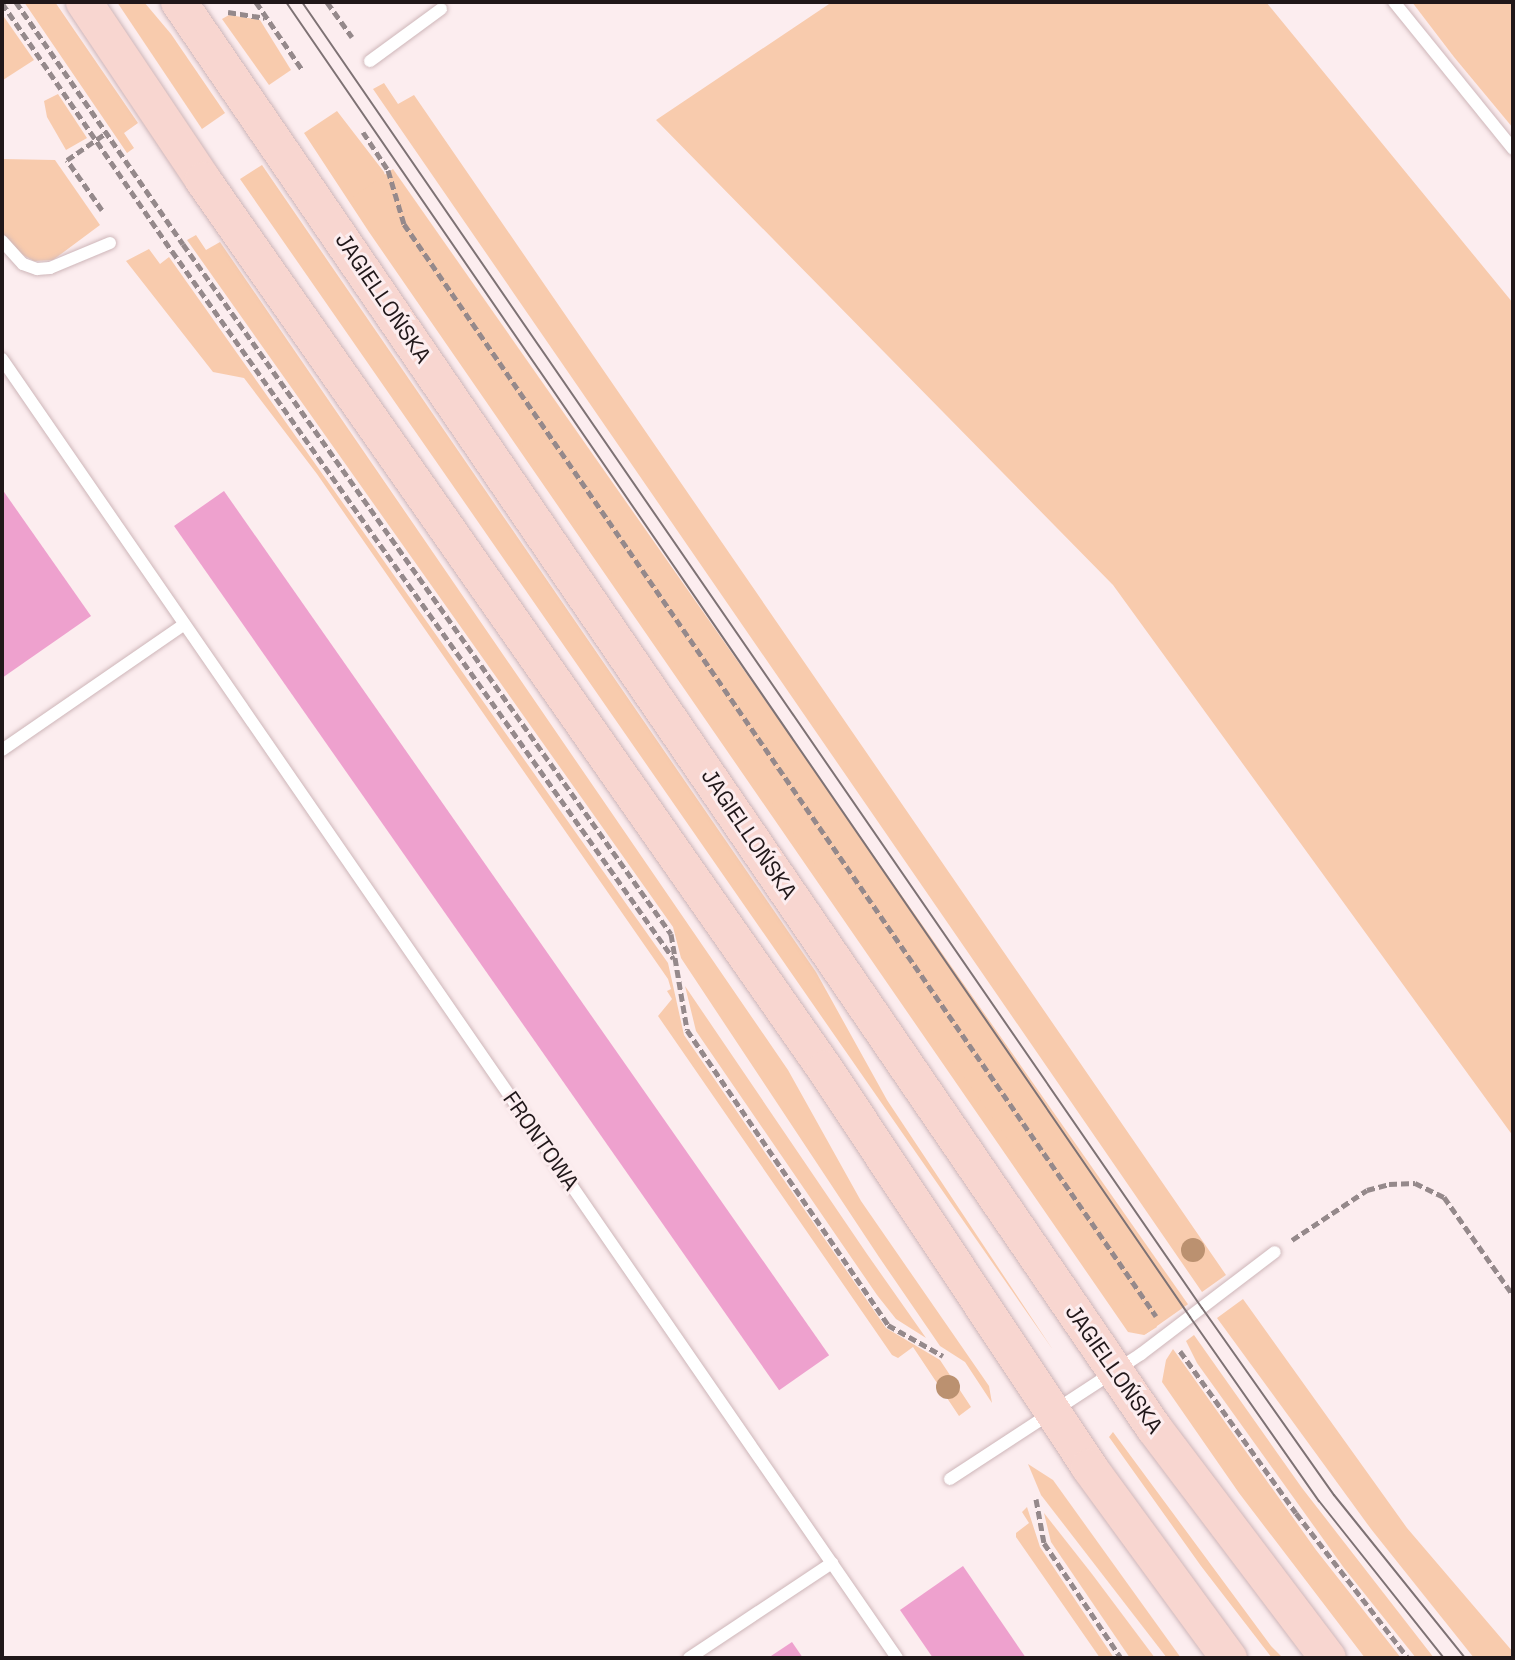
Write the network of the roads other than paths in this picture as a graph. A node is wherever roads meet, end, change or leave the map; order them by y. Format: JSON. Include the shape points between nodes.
{"nodes":[{"id":1,"x":84,"y":2,"type":"edge"},
{"id":2,"x":179,"y":2,"type":"edge"},
{"id":3,"x":1394,"y":2,"type":"edge"},
{"id":4,"x":441,"y":9,"type":"dead end"},
{"id":5,"x":370,"y":61,"type":"dead end"},
{"id":6,"x":1513,"y":149,"type":"edge"},
{"id":7,"x":2,"y":241,"type":"edge"},
{"id":8,"x":110,"y":243,"type":"dead end"},
{"id":9,"x":2,"y":359,"type":"edge"},
{"id":10,"x":183,"y":625,"type":"junction"},
{"id":11,"x":2,"y":750,"type":"edge"},
{"id":12,"x":1275,"y":1252,"type":"road end"},
{"id":13,"x":1115,"y":1371,"type":"junction"},
{"id":14,"x":1052,"y":1413,"type":"junction"},
{"id":15,"x":950,"y":1479,"type":"dead end"},
{"id":16,"x":832,"y":1563,"type":"junction"},
{"id":17,"x":689,"y":1658,"type":"edge"},
{"id":18,"x":897,"y":1658,"type":"edge"},
{"id":19,"x":1229,"y":1658,"type":"edge"},
{"id":20,"x":1328,"y":1658,"type":"edge"}],
"edges":[{"from":1,"to":14,"type":"main road","via":[[221,207],[825,1069]]},
{"from":2,"to":13,"type":"main road","name":"JAGIELLOŃSKA"},
{"from":3,"to":6,"type":"lane"},
{"from":4,"to":5,"type":"lane"},
{"from":7,"to":8,"type":"lane","via":[[23,264],[37,269]]},
{"from":9,"to":10,"type":"lane","name":"FRONTOWA"},
{"from":10,"to":11,"type":"lane"},
{"from":10,"to":16,"type":"lane","name":"FRONTOWA"},
{"from":12,"to":13,"type":"lane"},
{"from":13,"to":14,"type":"lane"},
{"from":13,"to":20,"type":"main road","name":"JAGIELLOŃSKA"},
{"from":14,"to":15,"type":"lane"},
{"from":14,"to":19,"type":"main road"},
{"from":16,"to":17,"type":"lane"},
{"from":16,"to":18,"type":"lane","name":"FRONTOWA"}]}
